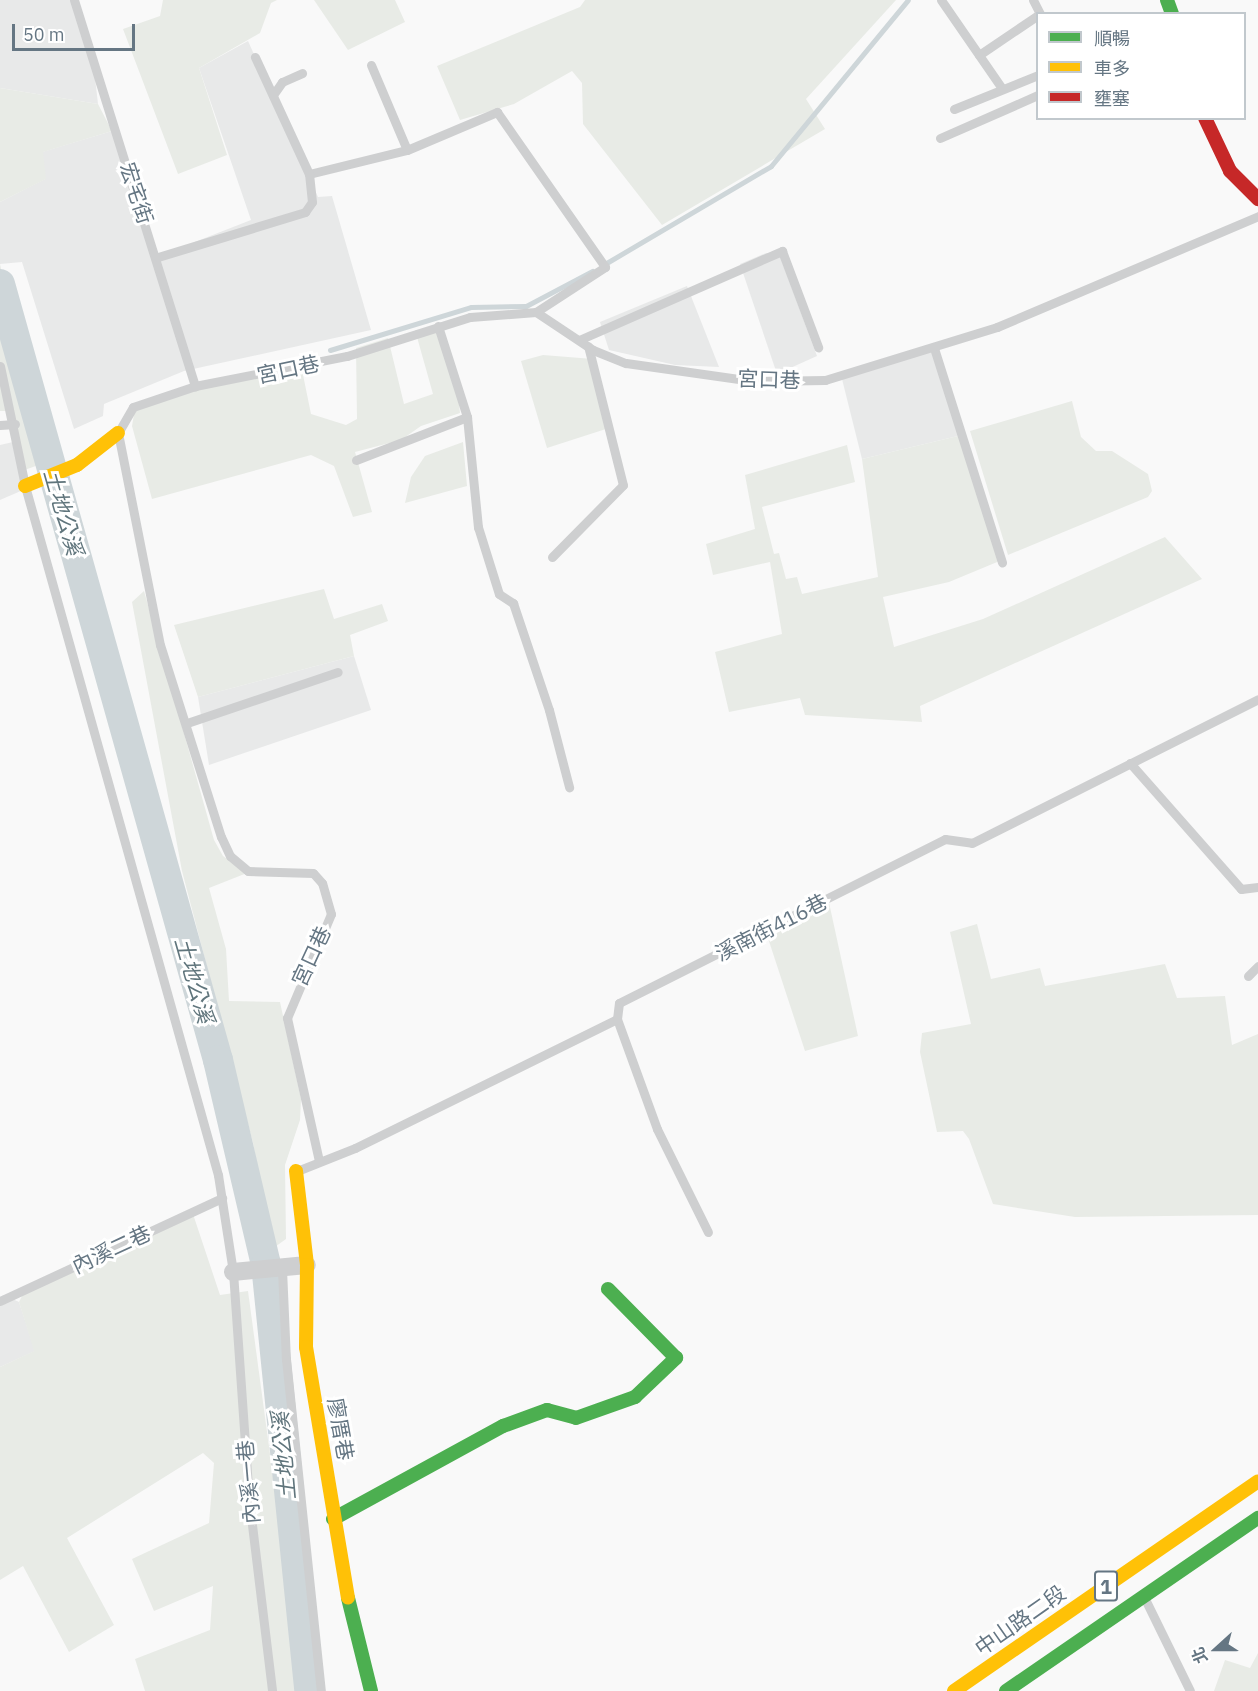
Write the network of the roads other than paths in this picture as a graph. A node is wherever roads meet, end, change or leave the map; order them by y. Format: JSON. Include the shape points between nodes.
{"nodes":[{"id":1,"x":74,"y":0,"type":"edge"},
{"id":2,"x":940,"y":0,"type":"edge"},
{"id":3,"x":1036,"y":16,"type":"edge"},
{"id":4,"x":979,"y":55,"type":"junction"},
{"id":5,"x":255,"y":57,"type":"dead end"},
{"id":6,"x":371,"y":65,"type":"dead end"},
{"id":7,"x":302,"y":73,"type":"dead end"},
{"id":8,"x":1036,"y":76,"type":"edge"},
{"id":9,"x":1001,"y":87,"type":"junction"},
{"id":10,"x":273,"y":95,"type":"junction"},
{"id":11,"x":1036,"y":96,"type":"edge"},
{"id":12,"x":954,"y":109,"type":"dead end"},
{"id":13,"x":1206,"y":120,"type":"edge"},
{"id":14,"x":940,"y":138,"type":"dead end"},
{"id":15,"x":407,"y":150,"type":"junction"},
{"id":16,"x":309,"y":174,"type":"junction"},
{"id":17,"x":1258,"y":200,"type":"edge"},
{"id":18,"x":1258,"y":216,"type":"edge"},
{"id":19,"x":158,"y":257,"type":"junction"},
{"id":20,"x":536,"y":312,"type":"junction"},
{"id":21,"x":438,"y":326,"type":"junction"},
{"id":22,"x":579,"y":340,"type":"junction"},
{"id":23,"x":588,"y":346,"type":"junction"},
{"id":24,"x":818,"y":347,"type":"dead end"},
{"id":25,"x":934,"y":348,"type":"junction"},
{"id":26,"x":0,"y":366,"type":"edge"},
{"id":27,"x":195,"y":386,"type":"junction"},
{"id":28,"x":467,"y":417,"type":"junction"},
{"id":29,"x":15,"y":424,"type":"junction"},
{"id":30,"x":0,"y":425,"type":"edge"},
{"id":31,"x":118,"y":433,"type":"junction"},
{"id":32,"x":356,"y":460,"type":"dead end"},
{"id":33,"x":25,"y":486,"type":"junction"},
{"id":34,"x":552,"y":557,"type":"dead end"},
{"id":35,"x":1002,"y":562,"type":"dead end"},
{"id":36,"x":338,"y":672,"type":"dead end"},
{"id":37,"x":1258,"y":699,"type":"edge"},
{"id":38,"x":187,"y":723,"type":"junction"},
{"id":39,"x":1130,"y":763,"type":"junction"},
{"id":40,"x":569,"y":787,"type":"dead end"},
{"id":41,"x":1258,"y":887,"type":"edge"},
{"id":42,"x":1258,"y":966,"type":"edge"},
{"id":43,"x":1248,"y":976,"type":"dead end"},
{"id":44,"x":617,"y":1019,"type":"junction"},
{"id":45,"x":319,"y":1161,"type":"junction"},
{"id":46,"x":296,"y":1171,"type":"joint"},
{"id":47,"x":222,"y":1198,"type":"junction"},
{"id":48,"x":708,"y":1232,"type":"dead end"},
{"id":49,"x":307,"y":1265,"type":"junction"},
{"id":50,"x":282,"y":1269,"type":"junction"},
{"id":51,"x":239,"y":1273,"type":"junction"},
{"id":52,"x":608,"y":1289,"type":"dead end"},
{"id":53,"x":0,"y":1301,"type":"edge"},
{"id":54,"x":1258,"y":1481,"type":"edge"},
{"id":55,"x":1258,"y":1518,"type":"edge"},
{"id":56,"x":333,"y":1519,"type":"junction"},
{"id":57,"x":1144,"y":1597,"type":"junction"},
{"id":58,"x":272,"y":1691,"type":"edge"},
{"id":59,"x":321,"y":1691,"type":"edge"},
{"id":60,"x":371,"y":1691,"type":"edge"},
{"id":61,"x":954,"y":1691,"type":"edge"},
{"id":62,"x":1006,"y":1691,"type":"edge"},
{"id":63,"x":1190,"y":1691,"type":"edge"}],
"edges":[{"from":1,"to":19,"type":"lane","name":"宏宅街"},
{"from":2,"to":4,"type":"lane"},
{"from":3,"to":4,"type":"lane"},
{"from":4,"to":9,"type":"lane"},
{"from":5,"to":10,"type":"lane"},
{"from":6,"to":15,"type":"lane"},
{"from":7,"to":10,"type":"lane","via":[[282,82]]},
{"from":8,"to":9,"type":"lane"},
{"from":9,"to":12,"type":"lane"},
{"from":10,"to":16,"type":"lane"},
{"from":11,"to":14,"type":"lane"},
{"from":13,"to":17,"type":"street","via":[[1230,171]]},
{"from":15,"to":16,"type":"lane"},
{"from":15,"to":20,"type":"lane","via":[[497,112],[605,267]]},
{"from":16,"to":19,"type":"lane","via":[[312,202],[304,212]]},
{"from":18,"to":25,"type":"lane","name":"宮口巷","via":[[998,327]]},
{"from":19,"to":27,"type":"lane","name":"宏宅街"},
{"from":20,"to":21,"type":"lane","name":"宮口巷","via":[[470,316]]},
{"from":20,"to":22,"type":"lane","name":"宮口巷"},
{"from":21,"to":27,"type":"lane","name":"宮口巷","via":[[348,356]]},
{"from":21,"to":28,"type":"lane"},
{"from":22,"to":23,"type":"lane","name":"宮口巷"},
{"from":22,"to":24,"type":"lane","via":[[782,251]]},
{"from":23,"to":25,"type":"lane","name":"宮口巷","via":[[626,363],[753,381],[825,380]]},
{"from":23,"to":34,"type":"lane","via":[[624,485]]},
{"from":25,"to":35,"type":"lane"},
{"from":26,"to":29,"type":"lane","name":"內溪一巷"},
{"from":27,"to":31,"type":"lane","name":"宮口巷","via":[[133,407]]},
{"from":28,"to":32,"type":"lane"},
{"from":28,"to":40,"type":"lane","via":[[478,527],[499,594],[513,603],[549,710]]},
{"from":29,"to":30,"type":"lane"},
{"from":29,"to":33,"type":"lane","name":"內溪一巷"},
{"from":31,"to":33,"type":"street","via":[[77,465]]},
{"from":31,"to":38,"type":"lane","name":"宮口巷","via":[[160,645]]},
{"from":33,"to":47,"type":"lane","name":"內溪一巷"},
{"from":36,"to":38,"type":"lane"},
{"from":37,"to":39,"type":"lane","name":"溪南街416巷"},
{"from":38,"to":45,"type":"lane","name":"宮口巷","via":[[230,856],[248,871],[297,870],[313,873],[322,883],[331,914],[287,1018]]},
{"from":39,"to":41,"type":"lane","via":[[1241,889]]},
{"from":39,"to":44,"type":"lane","name":"溪南街416巷","via":[[972,843],[945,839],[618,1003]]},
{"from":42,"to":43,"type":"lane"},
{"from":44,"to":45,"type":"lane","via":[[355,1148]]},
{"from":44,"to":48,"type":"lane","via":[[657,1129]]},
{"from":45,"to":46,"type":"lane"},
{"from":46,"to":49,"type":"street","name":"廖厝巷"},
{"from":47,"to":51,"type":"lane","name":"內溪一巷"},
{"from":47,"to":53,"type":"lane","name":"內溪二巷"},
{"from":49,"to":50,"type":"street"},
{"from":49,"to":56,"type":"street","name":"廖厝巷","via":[[306,1347]]},
{"from":50,"to":51,"type":"street"},
{"from":50,"to":59,"type":"lane","via":[[286,1359]]},
{"from":51,"to":58,"type":"lane","name":"內溪一巷","via":[[249,1500]]},
{"from":52,"to":56,"type":"street","via":[[676,1358],[635,1396],[576,1418],[547,1410],[503,1426]]},
{"from":54,"to":61,"type":"street","name":"中山路二段","number":"1"},
{"from":55,"to":57,"type":"street","number":"1"},
{"from":56,"to":60,"type":"street","name":"廖厝巷"},
{"from":57,"to":62,"type":"street","number":"1"},
{"from":57,"to":63,"type":"lane"}]}
